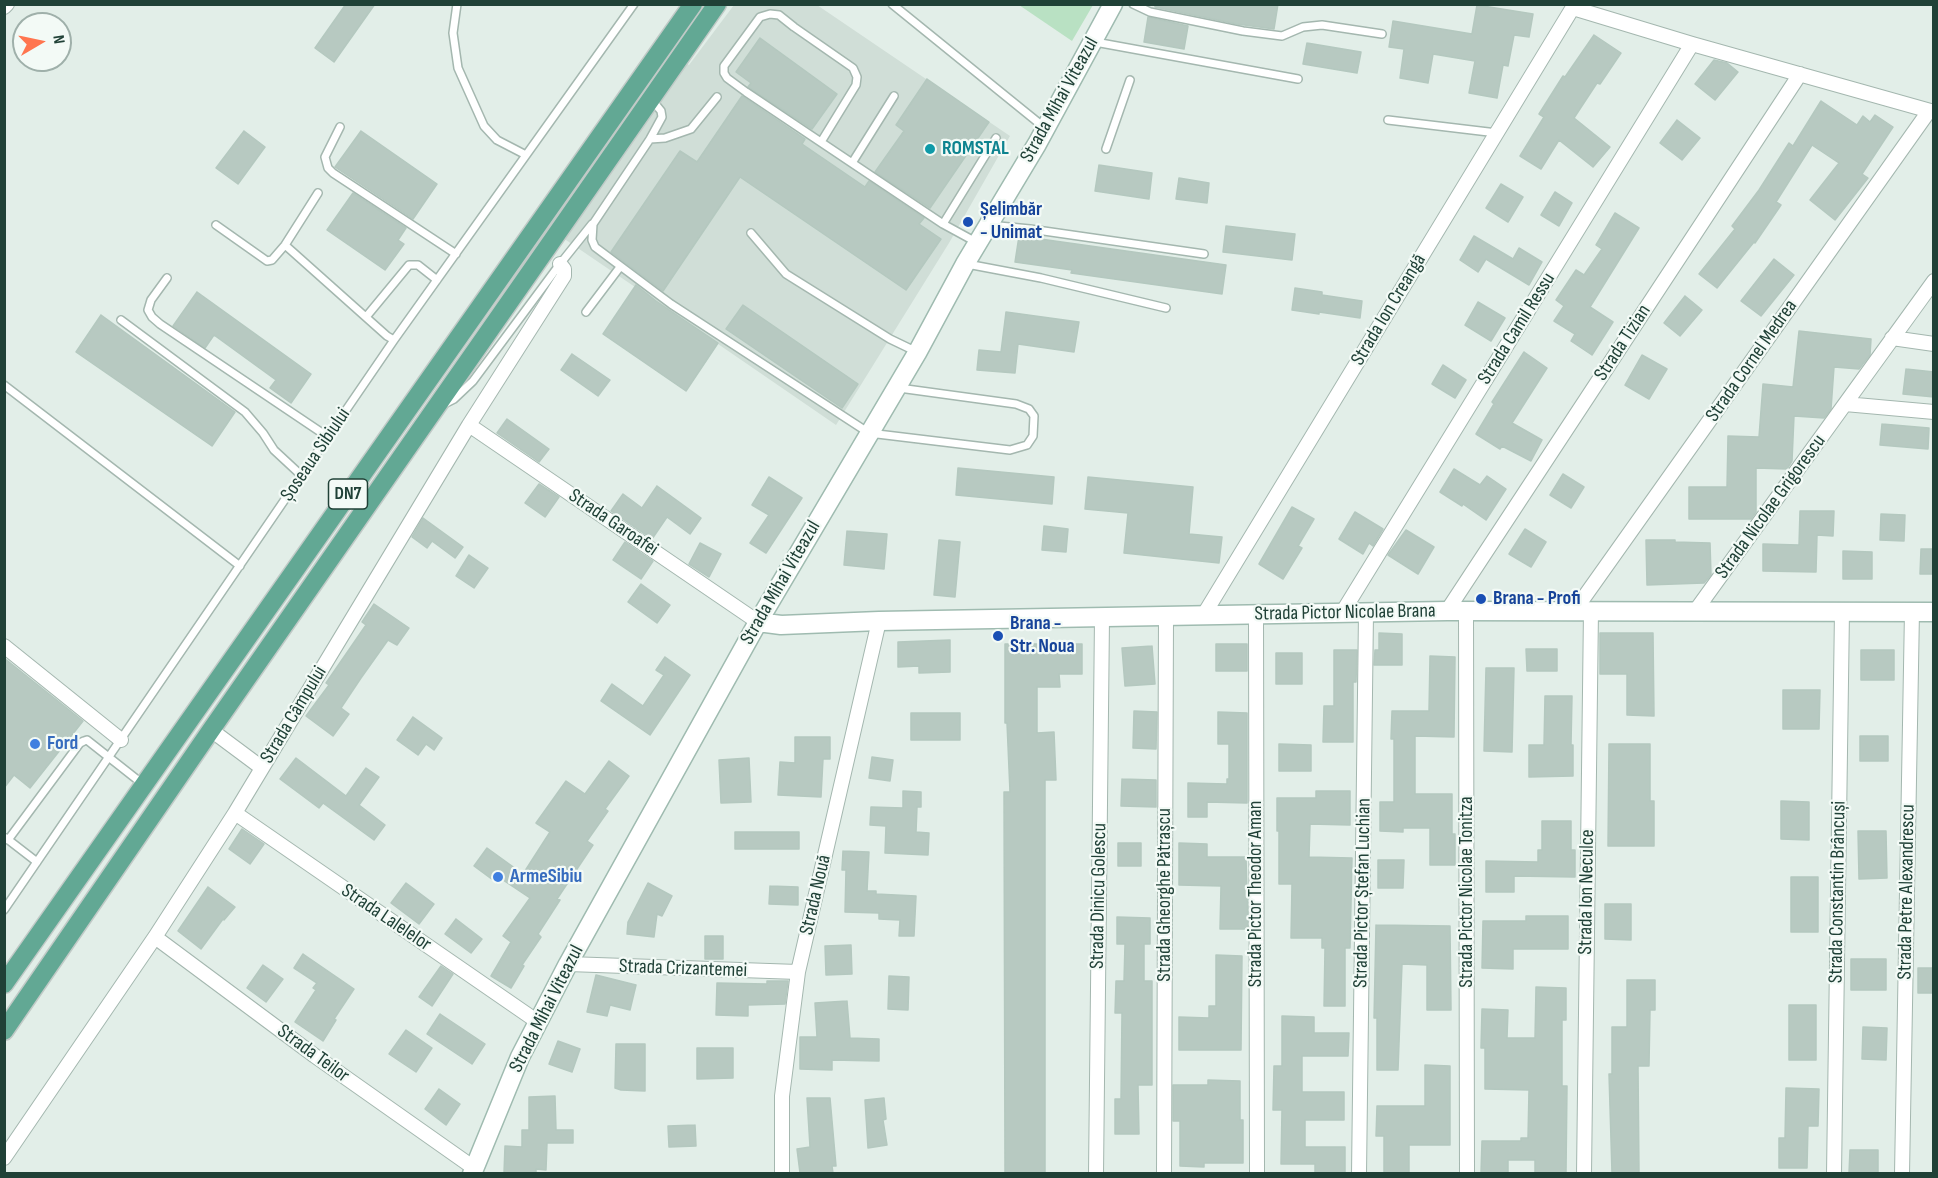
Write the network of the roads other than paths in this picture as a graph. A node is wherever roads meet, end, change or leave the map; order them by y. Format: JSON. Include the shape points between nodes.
{"nodes":[{"id":1,"x":457,"y":4,"type":"edge"},
{"id":2,"x":634,"y":4,"type":"edge"},
{"id":3,"x":693,"y":4,"type":"edge"},
{"id":4,"x":717,"y":4,"type":"edge"},
{"id":5,"x":892,"y":4,"type":"edge"},
{"id":6,"x":1113,"y":4,"type":"edge"},
{"id":7,"x":1133,"y":4,"type":"edge"},
{"id":8,"x":1574,"y":6,"type":"edge"},
{"id":9,"x":1382,"y":34,"type":"dead end"},
{"id":10,"x":1093,"y":41,"type":"junction"},
{"id":11,"x":1692,"y":44,"type":"junction"},
{"id":12,"x":1800,"y":74,"type":"junction"},
{"id":13,"x":1298,"y":79,"type":"dead end"},
{"id":14,"x":1130,"y":80,"type":"dead end"},
{"id":15,"x":894,"y":96,"type":"dead end"},
{"id":16,"x":717,"y":97,"type":"dead end"},
{"id":17,"x":650,"y":98,"type":"junction"},
{"id":18,"x":1931,"y":111,"type":"edge"},
{"id":19,"x":1388,"y":120,"type":"dead end"},
{"id":20,"x":340,"y":127,"type":"dead end"},
{"id":21,"x":1045,"y":128,"type":"junction"},
{"id":22,"x":1497,"y":133,"type":"junction"},
{"id":23,"x":996,"y":138,"type":"dead end"},
{"id":24,"x":650,"y":139,"type":"junction"},
{"id":25,"x":821,"y":142,"type":"junction"},
{"id":26,"x":1106,"y":149,"type":"dead end"},
{"id":27,"x":526,"y":155,"type":"junction"},
{"id":28,"x":852,"y":163,"type":"junction"},
{"id":29,"x":318,"y":193,"type":"dead end"},
{"id":30,"x":593,"y":224,"type":"junction"},
{"id":31,"x":943,"y":224,"type":"junction"},
{"id":32,"x":216,"y":225,"type":"dead end"},
{"id":33,"x":989,"y":225,"type":"junction"},
{"id":34,"x":751,"y":233,"type":"dead end"},
{"id":35,"x":978,"y":243,"type":"junction"},
{"id":36,"x":285,"y":245,"type":"junction"},
{"id":37,"x":456,"y":254,"type":"junction"},
{"id":38,"x":1204,"y":254,"type":"dead end"},
{"id":39,"x":560,"y":264,"type":"junction"},
{"id":40,"x":965,"y":264,"type":"junction"},
{"id":41,"x":620,"y":267,"type":"junction"},
{"id":42,"x":167,"y":278,"type":"dead end"},
{"id":43,"x":437,"y":280,"type":"junction"},
{"id":44,"x":1934,"y":281,"type":"edge"},
{"id":45,"x":1166,"y":308,"type":"dead end"},
{"id":46,"x":586,"y":312,"type":"dead end"},
{"id":47,"x":366,"y":317,"type":"junction"},
{"id":48,"x":121,"y":320,"type":"dead end"},
{"id":49,"x":1893,"y":338,"type":"junction"},
{"id":50,"x":394,"y":340,"type":"junction"},
{"id":51,"x":1934,"y":344,"type":"edge"},
{"id":52,"x":917,"y":353,"type":"junction"},
{"id":53,"x":4,"y":385,"type":"edge"},
{"id":54,"x":896,"y":388,"type":"junction"},
{"id":55,"x":1845,"y":404,"type":"junction"},
{"id":56,"x":435,"y":408,"type":"junction"},
{"id":57,"x":1934,"y":412,"type":"edge"},
{"id":58,"x":469,"y":425,"type":"junction"},
{"id":59,"x":869,"y":433,"type":"junction"},
{"id":60,"x":328,"y":437,"type":"junction"},
{"id":61,"x":302,"y":476,"type":"junction"},
{"id":62,"x":240,"y":566,"type":"junction"},
{"id":63,"x":1583,"y":610,"type":"junction"},
{"id":64,"x":1696,"y":610,"type":"junction"},
{"id":65,"x":1447,"y":611,"type":"junction"},
{"id":66,"x":1466,"y":611,"type":"junction"},
{"id":67,"x":1842,"y":611,"type":"junction"},
{"id":68,"x":1912,"y":611,"type":"junction"},
{"id":69,"x":1366,"y":612,"type":"junction"},
{"id":70,"x":1934,"y":612,"type":"edge"},
{"id":71,"x":1342,"y":613,"type":"junction"},
{"id":72,"x":1256,"y":614,"type":"junction"},
{"id":73,"x":1166,"y":616,"type":"junction"},
{"id":74,"x":1203,"y":616,"type":"junction"},
{"id":75,"x":1102,"y":618,"type":"junction"},
{"id":76,"x":879,"y":621,"type":"junction"},
{"id":77,"x":758,"y":622,"type":"junction"},
{"id":78,"x":4,"y":646,"type":"edge"},
{"id":79,"x":211,"y":730,"type":"junction"},
{"id":80,"x":121,"y":740,"type":"junction"},
{"id":81,"x":108,"y":757,"type":"junction"},
{"id":82,"x":262,"y":768,"type":"junction"},
{"id":83,"x":144,"y":785,"type":"junction"},
{"id":84,"x":234,"y":813,"type":"junction"},
{"id":85,"x":6,"y":839,"type":"edge"},
{"id":86,"x":37,"y":862,"type":"junction"},
{"id":87,"x":4,"y":910,"type":"edge"},
{"id":88,"x":155,"y":937,"type":"junction"},
{"id":89,"x":568,"y":964,"type":"junction"},
{"id":90,"x":798,"y":972,"type":"junction"},
{"id":91,"x":4,"y":984,"type":"edge"},
{"id":92,"x":537,"y":1022,"type":"junction"},
{"id":93,"x":4,"y":1031,"type":"edge"},
{"id":94,"x":4,"y":1158,"type":"edge"},
{"id":95,"x":473,"y":1171,"type":"edge"},
{"id":96,"x":782,"y":1173,"type":"edge"},
{"id":97,"x":1095,"y":1173,"type":"edge"},
{"id":98,"x":1164,"y":1173,"type":"edge"},
{"id":99,"x":1257,"y":1173,"type":"edge"},
{"id":100,"x":1359,"y":1173,"type":"edge"},
{"id":101,"x":1467,"y":1173,"type":"edge"},
{"id":102,"x":1584,"y":1173,"type":"edge"},
{"id":103,"x":1834,"y":1173,"type":"edge"},
{"id":104,"x":1902,"y":1173,"type":"edge"}],
"edges":[{"from":1,"to":27,"type":"lane","via":[[453,33],[458,68],[472,100],[484,126],[497,140]]},
{"from":2,"to":27,"type":"lane","name":"Șoseaua Sibiului"},
{"from":3,"to":83,"type":"main road","number":"DN7"},
{"from":4,"to":17,"type":"main road","number":"DN7"},
{"from":5,"to":21,"type":"lane"},
{"from":6,"to":10,"type":"main road","name":"Strada Mihai Viteazul"},
{"from":7,"to":9,"type":"lane","via":[[1150,12],[1282,36],[1303,27],[1322,25]]},
{"from":8,"to":11,"type":"street"},
{"from":8,"to":22,"type":"street","name":"Strada Ion Creangă"},
{"from":10,"to":13,"type":"lane"},
{"from":10,"to":21,"type":"main road","name":"Strada Mihai Viteazul"},
{"from":11,"to":12,"type":"street"},
{"from":11,"to":71,"type":"street","name":"Strada Camil Ressu"},
{"from":12,"to":18,"type":"street"},
{"from":12,"to":65,"type":"street","name":"Strada Tizian"},
{"from":14,"to":26,"type":"lane"},
{"from":15,"to":28,"type":"lane"},
{"from":16,"to":24,"type":"lane","via":[[691,129]]},
{"from":17,"to":24,"type":"lane","via":[[662,117]]},
{"from":17,"to":56,"type":"main road","number":"DN7"},
{"from":18,"to":63,"type":"street","name":"Strada Cornel Medrea"},
{"from":19,"to":22,"type":"lane"},
{"from":20,"to":37,"type":"lane","via":[[325,157],[328,168]]},
{"from":21,"to":33,"type":"main road","name":"Strada Mihai Viteazul"},
{"from":22,"to":74,"type":"street","name":"Strada Ion Creangă"},
{"from":23,"to":31,"type":"lane"},
{"from":24,"to":30,"type":"lane"},
{"from":25,"to":25,"type":"lane","via":[[856,85],[853,68],[779,15],[760,17],[724,66],[724,73]]},
{"from":25,"to":28,"type":"lane"},
{"from":27,"to":37,"type":"lane","name":"Șoseaua Sibiului"},
{"from":28,"to":31,"type":"lane"},
{"from":29,"to":36,"type":"lane"},
{"from":30,"to":39,"type":"lane"},
{"from":30,"to":41,"type":"lane","via":[[595,247]]},
{"from":31,"to":35,"type":"lane"},
{"from":32,"to":36,"type":"lane","via":[[267,261]]},
{"from":33,"to":35,"type":"main road","name":"Strada Mihai Viteazul"},
{"from":33,"to":38,"type":"lane"},
{"from":34,"to":52,"type":"lane","via":[[786,274]]},
{"from":35,"to":40,"type":"main road","name":"Strada Mihai Viteazul"},
{"from":36,"to":47,"type":"lane"},
{"from":37,"to":43,"type":"lane","name":"Șoseaua Sibiului"},
{"from":39,"to":56,"type":"lane","via":[[473,381],[454,399]]},
{"from":39,"to":58,"type":"street","name":"Strada Câmpului","via":[[564,276]]},
{"from":40,"to":45,"type":"lane"},
{"from":40,"to":52,"type":"main road","name":"Strada Mihai Viteazul"},
{"from":41,"to":46,"type":"lane"},
{"from":41,"to":59,"type":"lane"},
{"from":42,"to":60,"type":"lane","via":[[151,300],[148,310],[152,317]]},
{"from":43,"to":47,"type":"lane","via":[[418,265],[410,265]]},
{"from":43,"to":50,"type":"lane","name":"Șoseaua Sibiului"},
{"from":44,"to":49,"type":"street","name":"Strada Nicolae Grigorescu"},
{"from":47,"to":50,"type":"lane"},
{"from":48,"to":61,"type":"lane","via":[[245,412],[274,450]]},
{"from":49,"to":51,"type":"street"},
{"from":49,"to":55,"type":"street","name":"Strada Nicolae Grigorescu"},
{"from":50,"to":60,"type":"lane","name":"Șoseaua Sibiului"},
{"from":52,"to":54,"type":"main road","name":"Strada Mihai Viteazul"},
{"from":53,"to":62,"type":"lane"},
{"from":54,"to":59,"type":"main road","name":"Strada Mihai Viteazul"},
{"from":54,"to":59,"type":"lane","via":[[1016,404],[1029,409],[1034,416],[1033,436],[1026,444],[1010,450]]},
{"from":55,"to":57,"type":"street"},
{"from":55,"to":64,"type":"street","name":"Strada Nicolae Grigorescu"},
{"from":56,"to":79,"type":"main road","number":"DN7"},
{"from":58,"to":77,"type":"street","name":"Strada Garoafei"},
{"from":58,"to":82,"type":"street","name":"Strada Câmpului"},
{"from":59,"to":77,"type":"main road","name":"Strada Mihai Viteazul"},
{"from":60,"to":61,"type":"lane","name":"Șoseaua Sibiului"},
{"from":61,"to":62,"type":"lane","name":"Șoseaua Sibiului"},
{"from":62,"to":80,"type":"lane","name":"Șoseaua Sibiului"},
{"from":63,"to":64,"type":"main road","name":"Strada Pictor Nicolae Brana"},
{"from":63,"to":66,"type":"main road","name":"Strada Pictor Nicolae Brana"},
{"from":63,"to":102,"type":"street","name":"Strada Ion Neculce"},
{"from":64,"to":67,"type":"main road","name":"Strada Pictor Nicolae Brana"},
{"from":65,"to":66,"type":"main road","name":"Strada Pictor Nicolae Brana"},
{"from":65,"to":69,"type":"main road","name":"Strada Pictor Nicolae Brana"},
{"from":66,"to":101,"type":"street","name":"Strada Pictor Nicolae Tonitza"},
{"from":67,"to":68,"type":"main road","name":"Strada Pictor Nicolae Brana"},
{"from":67,"to":103,"type":"street","name":"Strada Constantin Brâncuși"},
{"from":68,"to":70,"type":"main road","name":"Strada Pictor Nicolae Brana"},
{"from":68,"to":104,"type":"street","name":"Strada Petre Alexandrescu"},
{"from":69,"to":71,"type":"main road","name":"Strada Pictor Nicolae Brana"},
{"from":69,"to":100,"type":"street","name":"Strada Pictor Ștefan Luchian"},
{"from":71,"to":72,"type":"main road","name":"Strada Pictor Nicolae Brana"},
{"from":72,"to":74,"type":"main road","name":"Strada Pictor Nicolae Brana"},
{"from":72,"to":99,"type":"street","name":"Strada Pictor Theodor Aman"},
{"from":73,"to":74,"type":"main road","name":"Strada Pictor Nicolae Brana"},
{"from":73,"to":75,"type":"main road","name":"Strada Pictor Nicolae Brana"},
{"from":73,"to":98,"type":"street","name":"Strada Gheorghe Pătrașcu"},
{"from":75,"to":76,"type":"main road","name":"Strada Pictor Nicolae Brana"},
{"from":75,"to":97,"type":"street","name":"Strada Dinicu Golescu"},
{"from":76,"to":77,"type":"main road","name":"Strada Pictor Nicolae Brana","via":[[781,625]]},
{"from":76,"to":90,"type":"street","name":"Strada Nouă"},
{"from":77,"to":89,"type":"main road","name":"Strada Mihai Viteazul"},
{"from":78,"to":80,"type":"street"},
{"from":79,"to":82,"type":"street"},
{"from":79,"to":93,"type":"main road","number":"DN7"},
{"from":80,"to":81,"type":"lane","name":"Șoseaua Sibiului"},
{"from":81,"to":83,"type":"lane"},
{"from":81,"to":85,"type":"lane","via":[[87,740],[80,743]]},
{"from":81,"to":86,"type":"lane","name":"Șoseaua Sibiului"},
{"from":82,"to":84,"type":"street","name":"Strada Câmpului"},
{"from":83,"to":91,"type":"main road","number":"DN7"},
{"from":84,"to":88,"type":"street","name":"Strada Câmpului"},
{"from":84,"to":92,"type":"street","name":"Strada Lalelelor"},
{"from":85,"to":86,"type":"lane"},
{"from":86,"to":87,"type":"lane","name":"Șoseaua Sibiului"},
{"from":88,"to":94,"type":"street","name":"Strada Câmpului"},
{"from":88,"to":95,"type":"street","name":"Strada Teilor"},
{"from":89,"to":90,"type":"street","name":"Strada Crizantemei"},
{"from":89,"to":92,"type":"main road","name":"Strada Mihai Viteazul"},
{"from":90,"to":96,"type":"street","name":"Strada Nouă","via":[[782,1096]]},
{"from":92,"to":95,"type":"main road","name":"Strada Mihai Viteazul"}]}
